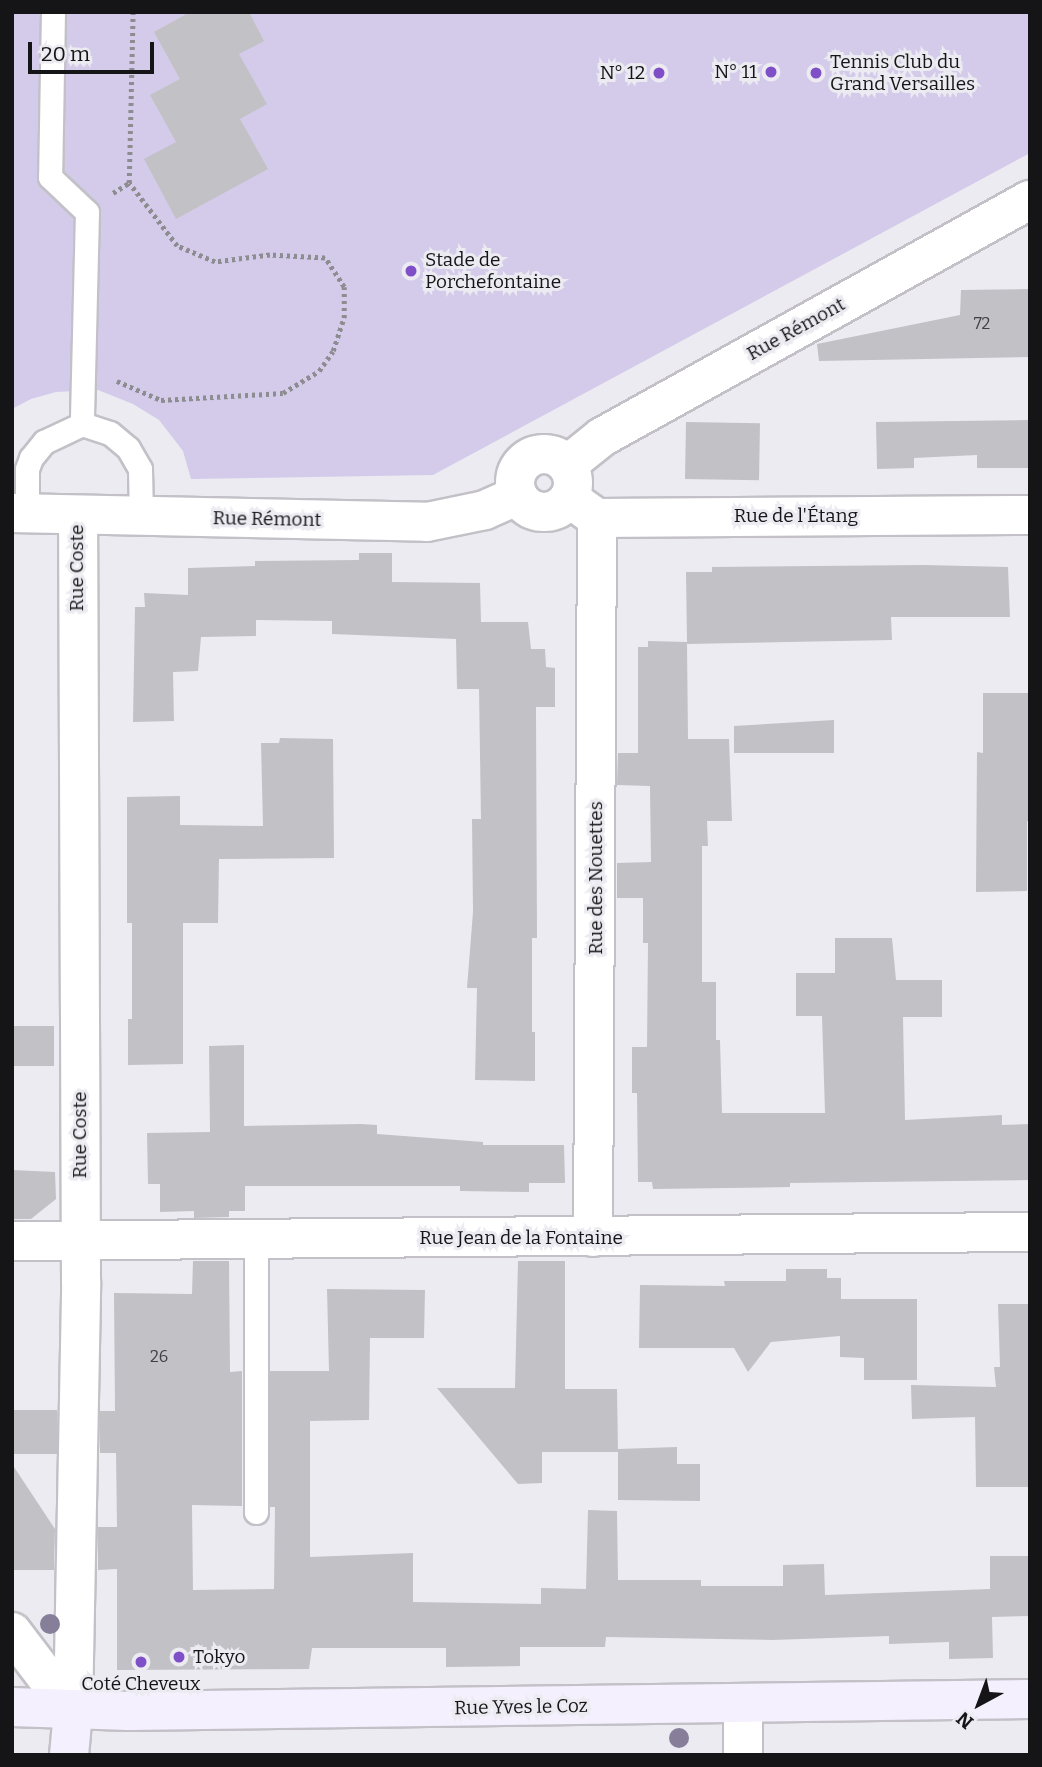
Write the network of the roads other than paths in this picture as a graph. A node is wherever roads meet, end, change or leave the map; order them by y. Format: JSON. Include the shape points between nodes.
{"nodes":[{"id":1,"x":53,"y":12,"type":"edge"},
{"id":2,"x":1030,"y":200,"type":"edge"},
{"id":3,"x":82,"y":424,"type":"junction"},
{"id":4,"x":577,"y":494,"type":"junction"},
{"id":5,"x":19,"y":514,"type":"edge"},
{"id":6,"x":78,"y":515,"type":"junction"},
{"id":7,"x":1030,"y":515,"type":"edge"},
{"id":8,"x":141,"y":517,"type":"junction"},
{"id":9,"x":1030,"y":1232,"type":"edge"},
{"id":10,"x":593,"y":1237,"type":"junction"},
{"id":11,"x":256,"y":1240,"type":"junction"},
{"id":12,"x":12,"y":1241,"type":"edge"},
{"id":13,"x":80,"y":1241,"type":"junction"},
{"id":14,"x":256,"y":1512,"type":"dead end"},
{"id":15,"x":12,"y":1632,"type":"edge"},
{"id":16,"x":1030,"y":1699,"type":"edge"},
{"id":17,"x":743,"y":1705,"type":"junction"},
{"id":18,"x":12,"y":1707,"type":"edge"},
{"id":19,"x":73,"y":1712,"type":"junction"},
{"id":20,"x":69,"y":1755,"type":"edge"},
{"id":21,"x":743,"y":1755,"type":"edge"}],
"edges":[{"from":1,"to":3,"type":"lane","via":[[50,177],[86,212]]},
{"from":2,"to":4,"type":"street","name":"Rue Rémont","via":[[602,437]]},
{"from":3,"to":5,"type":"lane","via":[[44,442],[31,458]]},
{"from":3,"to":8,"type":"lane","via":[[110,433],[128,448],[141,470]]},
{"from":4,"to":7,"type":"street","name":"Rue de l'Étang"},
{"from":4,"to":8,"type":"street","name":"Rue Rémont","via":[[551,455],[542,454],[526,460],[517,473],[518,495],[485,510],[428,522]]},
{"from":4,"to":10,"type":"street","name":"Rue des Nouettes"},
{"from":5,"to":6,"type":"street","name":"Rue Rémont"},
{"from":6,"to":8,"type":"street","name":"Rue Rémont"},
{"from":6,"to":13,"type":"street","name":"Rue Coste"},
{"from":9,"to":10,"type":"street","name":"Rue Jean de la Fontaine"},
{"from":10,"to":11,"type":"street","name":"Rue Jean de la Fontaine"},
{"from":11,"to":13,"type":"street","name":"Rue Jean de la Fontaine"},
{"from":11,"to":14,"type":"lane"},
{"from":12,"to":13,"type":"street","name":"Rue Jean de la Fontaine"},
{"from":13,"to":19,"type":"street","name":"Rue Coste"},
{"from":15,"to":19,"type":"street"},
{"from":16,"to":17,"type":"main road","name":"Rue Yves le Coz"},
{"from":17,"to":19,"type":"main road","name":"Rue Yves le Coz"},
{"from":17,"to":21,"type":"street"},
{"from":18,"to":19,"type":"main road","name":"Rue Yves le Coz"},
{"from":19,"to":20,"type":"main road","name":"Rue Coste"}]}
